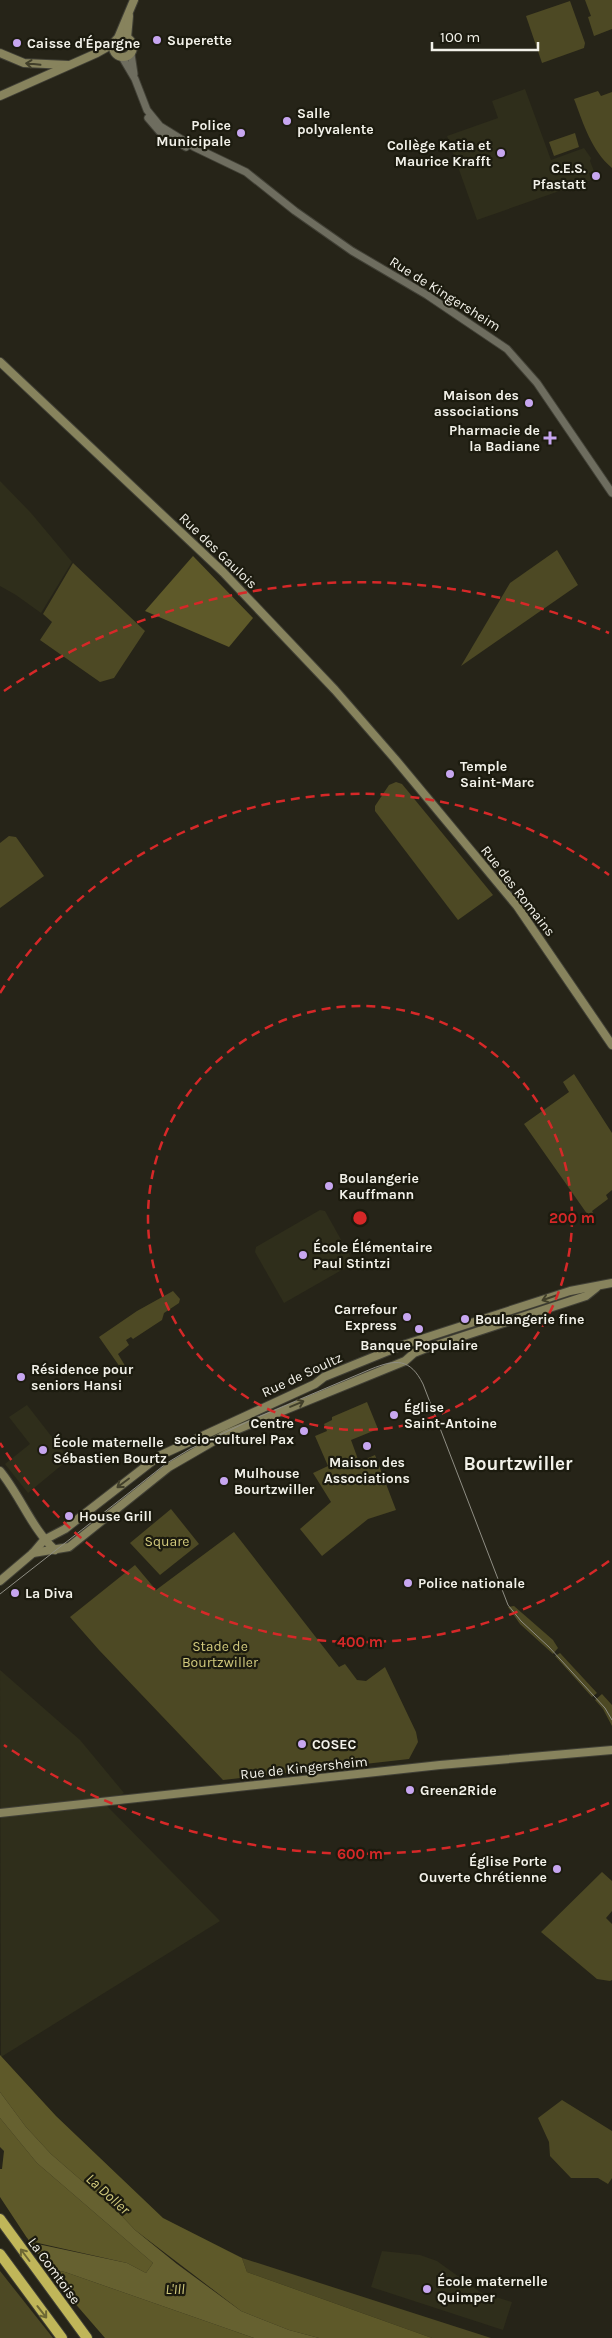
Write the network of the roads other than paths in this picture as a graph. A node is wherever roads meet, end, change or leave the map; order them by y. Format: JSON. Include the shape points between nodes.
{"nodes":[{"id":1,"x":134,"y":0,"type":"edge"},
{"id":2,"x":130,"y":9,"type":"junction"},
{"id":3,"x":127,"y":38,"type":"junction"},
{"id":4,"x":116,"y":41,"type":"junction"},
{"id":5,"x":0,"y":53,"type":"edge"},
{"id":6,"x":97,"y":53,"type":"junction"},
{"id":7,"x":131,"y":54,"type":"junction"},
{"id":8,"x":119,"y":56,"type":"junction"},
{"id":9,"x":68,"y":65,"type":"junction"},
{"id":10,"x":135,"y":79,"type":"junction"},
{"id":11,"x":0,"y":96,"type":"edge"},
{"id":12,"x":0,"y":362,"type":"edge"},
{"id":13,"x":0,"y":368,"type":"edge"},
{"id":14,"x":12,"y":374,"type":"junction"},
{"id":15,"x":612,"y":493,"type":"edge"},
{"id":16,"x":396,"y":759,"type":"joint"},
{"id":17,"x":612,"y":1045,"type":"edge"},
{"id":18,"x":612,"y":1283,"type":"edge"},
{"id":19,"x":597,"y":1287,"type":"junction"},
{"id":20,"x":0,"y":1471,"type":"edge"},
{"id":21,"x":44,"y":1540,"type":"junction"},
{"id":22,"x":55,"y":1550,"type":"junction"},
{"id":23,"x":33,"y":1554,"type":"junction"},
{"id":24,"x":0,"y":1581,"type":"edge"},
{"id":25,"x":612,"y":1750,"type":"edge"},
{"id":26,"x":0,"y":1813,"type":"edge"},
{"id":27,"x":0,"y":2219,"type":"edge"},
{"id":28,"x":0,"y":2254,"type":"edge"},
{"id":29,"x":62,"y":2338,"type":"edge"},
{"id":30,"x":87,"y":2338,"type":"edge"}],
"edges":[{"from":1,"to":2,"type":"main road"},
{"from":2,"to":3,"type":"main road"},
{"from":2,"to":4,"type":"main road"},
{"from":3,"to":4,"type":"main road"},
{"from":3,"to":7,"type":"main road","via":[[133,45]]},
{"from":4,"to":6,"type":"main road"},
{"from":4,"to":8,"type":"main road"},
{"from":9,"to":5,"type":"main road","one_way":true,"via":[[24,63]]},
{"from":6,"to":8,"type":"main road"},
{"from":6,"to":9,"type":"main road"},
{"from":7,"to":8,"type":"main road"},
{"from":7,"to":10,"type":"street"},
{"from":8,"to":10,"type":"street"},
{"from":9,"to":11,"type":"main road"},
{"from":10,"to":15,"type":"street","name":"Rue de Kingersheim","via":[[147,110],[160,129],[245,174],[352,251],[427,295],[507,349],[534,378]]},
{"from":12,"to":14,"type":"main road","name":"Rue des Gaulois"},
{"from":13,"to":14,"type":"main road","name":"Rue des Gaulois"},
{"from":14,"to":16,"type":"main road","name":"Rue des Gaulois","via":[[223,572]]},
{"from":16,"to":17,"type":"main road","name":"Rue des Romains","via":[[517,906]]},
{"from":18,"to":19,"type":"main road","name":"Rue de Soultz"},
{"from":19,"to":21,"type":"main road","name":"Rue de Soultz","one_way":true,"via":[[570,1291],[402,1345],[324,1376],[316,1384],[159,1456],[65,1529]]},
{"from":22,"to":19,"type":"main road","name":"Rue de Soultz","one_way":true,"via":[[69,1547],[169,1467],[226,1434],[405,1362],[424,1349],[586,1296]]},
{"from":20,"to":21,"type":"main road"},
{"from":21,"to":22,"type":"main road"},
{"from":21,"to":23,"type":"main road","name":"Rue de Soultz"},
{"from":22,"to":23,"type":"main road","name":"Rue de Soultz"},
{"from":23,"to":24,"type":"main road","name":"Rue de Soultz"},
{"from":25,"to":26,"type":"main road","name":"Rue de Kingersheim","via":[[440,1765]]},
{"from":30,"to":27,"type":"highway","name":"La Comtoise","one_way":true},
{"from":28,"to":29,"type":"highway","one_way":true}]}
